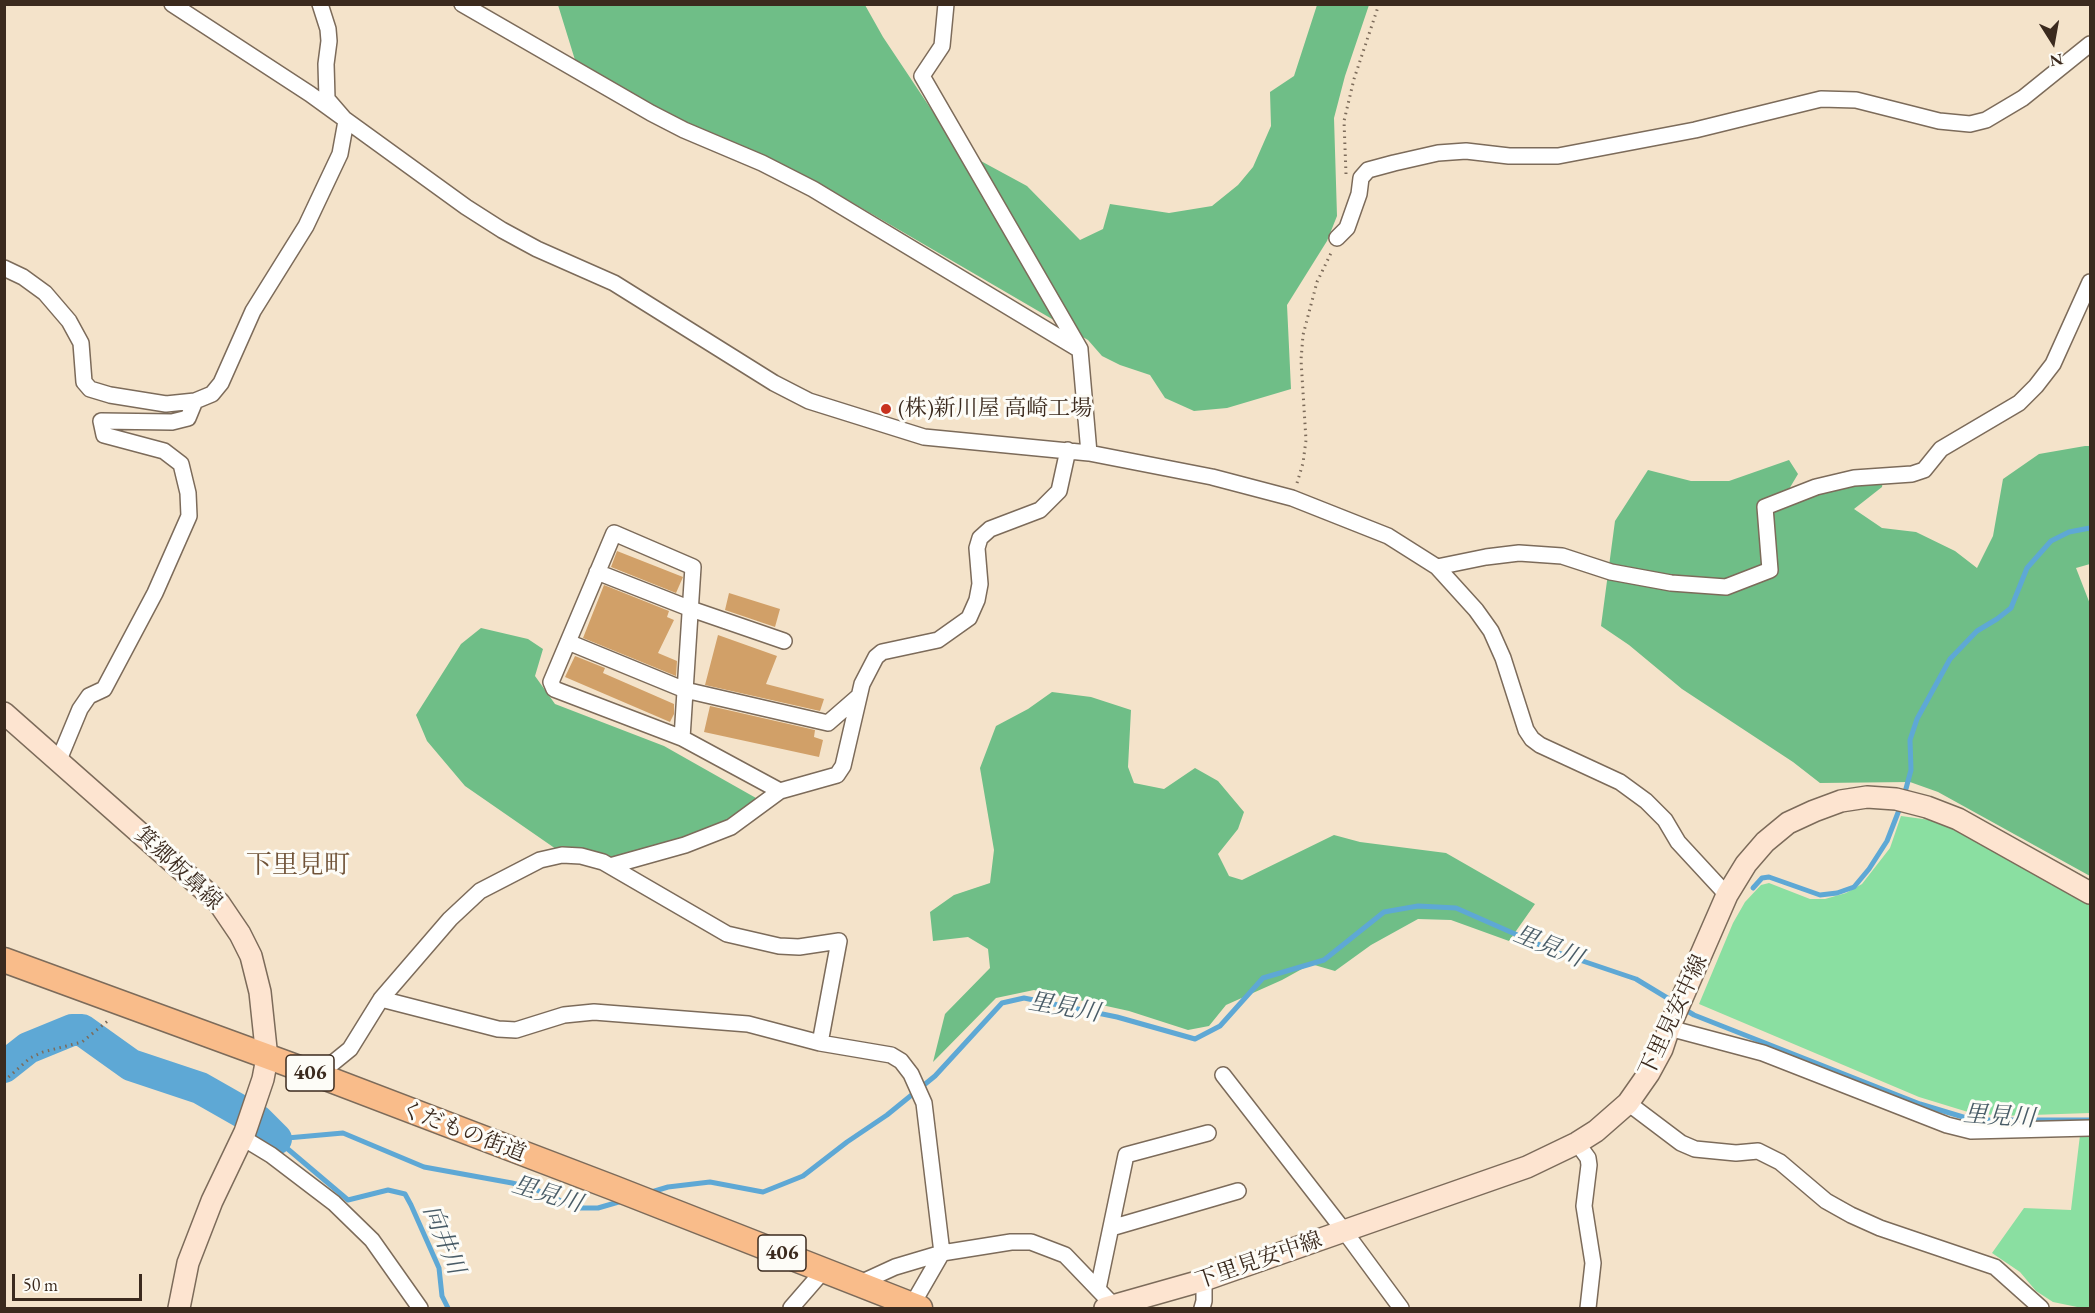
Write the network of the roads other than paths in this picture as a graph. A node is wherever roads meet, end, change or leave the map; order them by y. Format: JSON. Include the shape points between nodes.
{"nodes":[{"id":1,"x":172,"y":4,"type":"edge"},
{"id":2,"x":320,"y":4,"type":"edge"},
{"id":3,"x":462,"y":4,"type":"edge"},
{"id":4,"x":946,"y":4,"type":"edge"},
{"id":5,"x":2091,"y":44,"type":"edge"},
{"id":6,"x":346,"y":120,"type":"junction"},
{"id":7,"x":1337,"y":237,"type":"dead end"},
{"id":8,"x":4,"y":268,"type":"edge"},
{"id":9,"x":2091,"y":282,"type":"edge"},
{"id":10,"x":1080,"y":350,"type":"junction"},
{"id":11,"x":195,"y":401,"type":"junction"},
{"id":12,"x":1068,"y":450,"type":"junction"},
{"id":13,"x":1089,"y":453,"type":"junction"},
{"id":14,"x":1437,"y":567,"type":"junction"},
{"id":15,"x":597,"y":573,"type":"junction"},
{"id":16,"x":691,"y":609,"type":"junction"},
{"id":17,"x":784,"y":641,"type":"dead end"},
{"id":18,"x":568,"y":642,"type":"junction"},
{"id":19,"x":686,"y":690,"type":"junction"},
{"id":20,"x":859,"y":696,"type":"junction"},
{"id":21,"x":4,"y":713,"type":"edge"},
{"id":22,"x":682,"y":738,"type":"junction"},
{"id":23,"x":58,"y":762,"type":"junction"},
{"id":24,"x":780,"y":791,"type":"junction"},
{"id":25,"x":610,"y":866,"type":"junction"},
{"id":26,"x":2091,"y":893,"type":"edge"},
{"id":27,"x":1727,"y":895,"type":"junction"},
{"id":28,"x":4,"y":960,"type":"edge"},
{"id":29,"x":381,"y":999,"type":"junction"},
{"id":30,"x":1671,"y":1024,"type":"junction"},
{"id":31,"x":820,"y":1043,"type":"junction"},
{"id":32,"x":267,"y":1058,"type":"junction"},
{"id":33,"x":1223,"y":1075,"type":"dead end"},
{"id":34,"x":318,"y":1076,"type":"junction"},
{"id":35,"x":1628,"y":1103,"type":"junction"},
{"id":36,"x":2091,"y":1128,"type":"edge"},
{"id":37,"x":1208,"y":1133,"type":"dead end"},
{"id":38,"x":244,"y":1135,"type":"junction"},
{"id":39,"x":1577,"y":1143,"type":"junction"},
{"id":40,"x":1239,"y":1191,"type":"dead end"},
{"id":41,"x":1111,"y":1227,"type":"junction"},
{"id":42,"x":1346,"y":1232,"type":"junction"},
{"id":43,"x":942,"y":1253,"type":"junction"},
{"id":44,"x":824,"y":1270,"type":"junction"},
{"id":45,"x":1204,"y":1281,"type":"junction"},
{"id":46,"x":858,"y":1284,"type":"junction"},
{"id":47,"x":1106,"y":1301,"type":"edge"},
{"id":48,"x":916,"y":1307,"type":"edge"},
{"id":49,"x":179,"y":1308,"type":"edge"},
{"id":50,"x":420,"y":1308,"type":"edge"},
{"id":51,"x":791,"y":1308,"type":"edge"},
{"id":52,"x":1202,"y":1308,"type":"edge"},
{"id":53,"x":1401,"y":1308,"type":"edge"},
{"id":54,"x":1588,"y":1308,"type":"edge"},
{"id":55,"x":2041,"y":1308,"type":"edge"}],
"edges":[{"from":1,"to":6,"type":"street"},
{"from":2,"to":6,"type":"street","via":[[329,42],[327,99]]},
{"from":3,"to":10,"type":"street","via":[[651,113],[813,189]]},
{"from":4,"to":10,"type":"street","via":[[942,46],[922,76]]},
{"from":5,"to":7,"type":"street","via":[[2015,103],[1986,120],[1970,123],[1939,121],[1856,100],[1821,99],[1695,130],[1558,156],[1466,151],[1394,163],[1368,170],[1361,178],[1347,228]]},
{"from":6,"to":11,"type":"street","via":[[340,154],[306,226],[253,311],[221,383],[212,394]]},
{"from":6,"to":12,"type":"street","via":[[502,230],[614,283],[809,401],[924,437]]},
{"from":8,"to":11,"type":"street","via":[[45,293],[69,321],[81,343],[84,382],[90,389],[166,404]]},
{"from":9,"to":14,"type":"street","via":[[2053,364],[2036,386],[2019,403],[1941,449],[1924,470],[1854,478],[1816,487],[1765,507],[1770,570],[1726,588],[1611,572],[1562,556],[1519,553]]},
{"from":10,"to":13,"type":"street"},
{"from":11,"to":23,"type":"street","via":[[188,418],[172,422],[101,421],[104,435],[164,451],[181,464],[189,516],[155,593],[104,688],[89,696],[80,709]]},
{"from":12,"to":13,"type":"street"},
{"from":12,"to":20,"type":"street","via":[[1059,491],[1040,510],[990,529],[980,538],[980,584],[969,618],[938,640],[882,652],[876,657]]},
{"from":13,"to":14,"type":"street","via":[[1212,477],[1292,498],[1388,536]]},
{"from":14,"to":27,"type":"street","via":[[1491,632],[1532,739],[1620,783],[1646,801]]},
{"from":15,"to":16,"type":"street"},
{"from":15,"to":16,"type":"street","via":[[614,532],[693,567]]},
{"from":15,"to":18,"type":"street"},
{"from":16,"to":17,"type":"street"},
{"from":16,"to":19,"type":"street"},
{"from":18,"to":19,"type":"street"},
{"from":18,"to":22,"type":"street","via":[[551,682],[554,689]]},
{"from":19,"to":20,"type":"street","via":[[828,723]]},
{"from":19,"to":22,"type":"street"},
{"from":20,"to":24,"type":"street","via":[[843,766],[837,775]]},
{"from":21,"to":23,"type":"main road","name":"箕郷板鼻線"},
{"from":22,"to":24,"type":"street"},
{"from":23,"to":32,"type":"main road","name":"箕郷板鼻線","via":[[219,903],[251,956],[260,992]]},
{"from":24,"to":25,"type":"street","via":[[731,827],[685,845]]},
{"from":25,"to":29,"type":"street","via":[[581,856],[562,855],[540,860],[480,891],[450,919]]},
{"from":25,"to":31,"type":"street","via":[[727,934],[779,946],[839,941]]},
{"from":26,"to":27,"type":"main road","name":"下里見安中線","via":[[1958,819],[1896,799],[1867,797],[1841,801],[1788,823],[1746,864]]},
{"from":27,"to":30,"type":"main road","name":"下里見安中線"},
{"from":28,"to":32,"type":"highway","name":"くだもの街道","number":"406"},
{"from":29,"to":31,"type":"street","via":[[498,1029],[516,1030],[564,1015],[594,1012],[748,1024]]},
{"from":29,"to":34,"type":"street","via":[[350,1049]]},
{"from":30,"to":35,"type":"main road","name":"下里見安中線","via":[[1649,1073]]},
{"from":30,"to":36,"type":"street","via":[[1763,1053],[1971,1131]]},
{"from":31,"to":43,"type":"street","via":[[891,1055],[902,1061],[911,1074],[924,1103]]},
{"from":32,"to":34,"type":"highway","name":"くだもの街道","number":"406"},
{"from":32,"to":38,"type":"main road","name":"箕郷板鼻線"},
{"from":33,"to":42,"type":"street"},
{"from":34,"to":44,"type":"highway","name":"くだもの街道","number":"406"},
{"from":35,"to":39,"type":"main road","name":"下里見安中線"},
{"from":35,"to":55,"type":"street","via":[[1695,1149],[1758,1151],[1780,1162],[1826,1201],[1851,1215],[1995,1267]]},
{"from":37,"to":41,"type":"street","via":[[1126,1155]]},
{"from":38,"to":49,"type":"main road","name":"箕郷板鼻線","via":[[188,1263]]},
{"from":38,"to":50,"type":"street","via":[[334,1203],[372,1240]]},
{"from":39,"to":42,"type":"main road","name":"下里見安中線","via":[[1527,1167]]},
{"from":39,"to":54,"type":"street","via":[[1589,1165],[1584,1206],[1593,1263]]},
{"from":40,"to":41,"type":"street"},
{"from":41,"to":47,"type":"street"},
{"from":42,"to":45,"type":"main road","name":"下里見安中線"},
{"from":42,"to":53,"type":"street"},
{"from":43,"to":46,"type":"street","via":[[895,1267]]},
{"from":43,"to":47,"type":"street","via":[[1031,1242],[1065,1255]]},
{"from":43,"to":48,"type":"street"},
{"from":44,"to":46,"type":"highway","name":"くだもの街道","number":"406"},
{"from":44,"to":51,"type":"street"},
{"from":45,"to":47,"type":"main road","name":"下里見安中線"},
{"from":45,"to":52,"type":"street"},
{"from":46,"to":48,"type":"highway","name":"くだもの街道","number":"406"}]}
